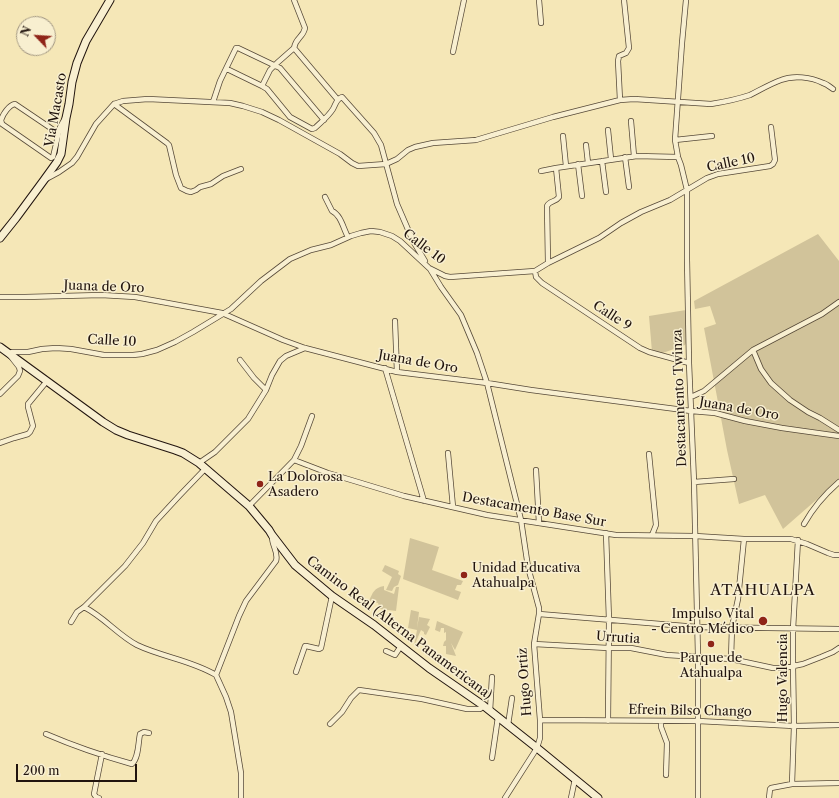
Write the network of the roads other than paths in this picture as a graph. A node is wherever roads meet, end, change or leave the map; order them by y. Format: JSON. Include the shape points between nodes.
{"nodes":[{"id":1,"x":110,"y":0,"type":"edge"},
{"id":2,"x":294,"y":0,"type":"edge"},
{"id":3,"x":464,"y":0,"type":"edge"},
{"id":4,"x":539,"y":0,"type":"edge"},
{"id":5,"x":624,"y":0,"type":"edge"},
{"id":6,"x":686,"y":0,"type":"edge"},
{"id":7,"x":541,"y":22,"type":"dead end"},
{"id":8,"x":294,"y":48,"type":"junction"},
{"id":9,"x":454,"y":52,"type":"dead end"},
{"id":10,"x":274,"y":66,"type":"junction"},
{"id":11,"x":227,"y":69,"type":"junction"},
{"id":12,"x":262,"y":86,"type":"junction"},
{"id":13,"x":833,"y":90,"type":"dead end"},
{"id":14,"x":338,"y":100,"type":"junction"},
{"id":15,"x":620,"y":100,"type":"junction"},
{"id":16,"x":213,"y":102,"type":"junction"},
{"id":17,"x":678,"y":102,"type":"junction"},
{"id":18,"x":114,"y":104,"type":"junction"},
{"id":19,"x":66,"y":118,"type":"junction"},
{"id":20,"x":324,"y":120,"type":"junction"},
{"id":21,"x":631,"y":121,"type":"dead end"},
{"id":22,"x":771,"y":126,"type":"dead end"},
{"id":23,"x":608,"y":130,"type":"dead end"},
{"id":24,"x":58,"y":133,"type":"junction"},
{"id":25,"x":563,"y":136,"type":"dead end"},
{"id":26,"x":712,"y":136,"type":"dead end"},
{"id":27,"x":675,"y":140,"type":"junction"},
{"id":28,"x":586,"y":145,"type":"dead end"},
{"id":29,"x":634,"y":156,"type":"junction"},
{"id":30,"x":625,"y":157,"type":"junction"},
{"id":31,"x":678,"y":157,"type":"junction"},
{"id":32,"x":611,"y":160,"type":"junction"},
{"id":33,"x":602,"y":161,"type":"junction"},
{"id":34,"x":588,"y":163,"type":"junction"},
{"id":35,"x":386,"y":164,"type":"junction"},
{"id":36,"x":578,"y":164,"type":"junction"},
{"id":37,"x":566,"y":166,"type":"junction"},
{"id":38,"x":556,"y":168,"type":"junction"},
{"id":39,"x":241,"y":169,"type":"dead end"},
{"id":40,"x":541,"y":171,"type":"dead end"},
{"id":41,"x":44,"y":180,"type":"junction"},
{"id":42,"x":629,"y":187,"type":"dead end"},
{"id":43,"x":687,"y":190,"type":"junction"},
{"id":44,"x":606,"y":192,"type":"dead end"},
{"id":45,"x":582,"y":196,"type":"dead end"},
{"id":46,"x":325,"y":197,"type":"dead end"},
{"id":47,"x":348,"y":237,"type":"junction"},
{"id":48,"x":0,"y":238,"type":"edge"},
{"id":49,"x":548,"y":263,"type":"junction"},
{"id":50,"x":429,"y":268,"type":"junction"},
{"id":51,"x":535,"y":271,"type":"junction"},
{"id":52,"x":0,"y":297,"type":"edge"},
{"id":53,"x":839,"y":302,"type":"edge"},
{"id":54,"x":222,"y":313,"type":"junction"},
{"id":55,"x":395,"y":321,"type":"dead end"},
{"id":56,"x":0,"y":347,"type":"edge"},
{"id":57,"x":305,"y":348,"type":"junction"},
{"id":58,"x":753,"y":350,"type":"junction"},
{"id":59,"x":8,"y":353,"type":"junction"},
{"id":60,"x":240,"y":360,"type":"dead end"},
{"id":61,"x":689,"y":362,"type":"junction"},
{"id":62,"x":385,"y":368,"type":"junction"},
{"id":63,"x":397,"y":372,"type":"junction"},
{"id":64,"x":47,"y":382,"type":"junction"},
{"id":65,"x":487,"y":383,"type":"junction"},
{"id":66,"x":266,"y":390,"type":"junction"},
{"id":67,"x":0,"y":394,"type":"edge"},
{"id":68,"x":691,"y":397,"type":"junction"},
{"id":69,"x":691,"y":411,"type":"junction"},
{"id":70,"x":312,"y":416,"type":"dead end"},
{"id":71,"x":839,"y":430,"type":"edge"},
{"id":72,"x":839,"y":436,"type":"edge"},
{"id":73,"x":0,"y":443,"type":"edge"},
{"id":74,"x":448,"y":453,"type":"dead end"},
{"id":75,"x":650,"y":454,"type":"dead end"},
{"id":76,"x":294,"y":460,"type":"junction"},
{"id":77,"x":199,"y":463,"type":"junction"},
{"id":78,"x":205,"y":469,"type":"junction"},
{"id":79,"x":536,"y":470,"type":"dead end"},
{"id":80,"x":734,"y":479,"type":"dead end"},
{"id":81,"x":694,"y":482,"type":"junction"},
{"id":82,"x":839,"y":482,"type":"edge"},
{"id":83,"x":424,"y":501,"type":"junction"},
{"id":84,"x":249,"y":506,"type":"junction"},
{"id":85,"x":453,"y":507,"type":"junction"},
{"id":86,"x":521,"y":520,"type":"junction"},
{"id":87,"x":539,"y":523,"type":"junction"},
{"id":88,"x":804,"y":524,"type":"dead end"},
{"id":89,"x":606,"y":533,"type":"junction"},
{"id":90,"x":272,"y":535,"type":"junction"},
{"id":91,"x":652,"y":535,"type":"junction"},
{"id":92,"x":695,"y":536,"type":"junction"},
{"id":93,"x":744,"y":539,"type":"junction"},
{"id":94,"x":798,"y":540,"type":"junction"},
{"id":95,"x":839,"y":555,"type":"edge"},
{"id":96,"x":332,"y":596,"type":"junction"},
{"id":97,"x":84,"y":607,"type":"junction"},
{"id":98,"x":539,"y":614,"type":"junction"},
{"id":99,"x":609,"y":620,"type":"junction"},
{"id":100,"x":71,"y":622,"type":"dead end"},
{"id":101,"x":697,"y":627,"type":"junction"},
{"id":102,"x":732,"y":627,"type":"junction"},
{"id":103,"x":793,"y":629,"type":"junction"},
{"id":104,"x":839,"y":630,"type":"edge"},
{"id":105,"x":534,"y":644,"type":"junction"},
{"id":106,"x":401,"y":646,"type":"junction"},
{"id":107,"x":608,"y":648,"type":"junction"},
{"id":108,"x":839,"y":648,"type":"edge"},
{"id":109,"x":386,"y":651,"type":"dead end"},
{"id":110,"x":698,"y":656,"type":"junction"},
{"id":111,"x":731,"y":659,"type":"junction"},
{"id":112,"x":793,"y":667,"type":"junction"},
{"id":113,"x":296,"y":672,"type":"dead end"},
{"id":114,"x":216,"y":675,"type":"junction"},
{"id":115,"x":492,"y":677,"type":"dead end"},
{"id":116,"x":512,"y":698,"type":"dead end"},
{"id":117,"x":484,"y":706,"type":"junction"},
{"id":118,"x":490,"y":711,"type":"junction"},
{"id":119,"x":498,"y":717,"type":"junction"},
{"id":120,"x":540,"y":720,"type":"junction"},
{"id":121,"x":608,"y":721,"type":"junction"},
{"id":122,"x":661,"y":721,"type":"junction"},
{"id":123,"x":698,"y":721,"type":"junction"},
{"id":124,"x":330,"y":724,"type":"dead end"},
{"id":125,"x":508,"y":725,"type":"junction"},
{"id":126,"x":839,"y":725,"type":"edge"},
{"id":127,"x":794,"y":726,"type":"junction"},
{"id":128,"x":149,"y":733,"type":"dead end"},
{"id":129,"x":46,"y":734,"type":"dead end"},
{"id":130,"x":537,"y":748,"type":"junction"},
{"id":131,"x":102,"y":754,"type":"junction"},
{"id":132,"x":492,"y":758,"type":"dead end"},
{"id":133,"x":666,"y":775,"type":"dead end"},
{"id":134,"x":575,"y":779,"type":"junction"},
{"id":135,"x":839,"y":783,"type":"edge"},
{"id":136,"x":792,"y":784,"type":"junction"},
{"id":137,"x":99,"y":798,"type":"edge"},
{"id":138,"x":241,"y":798,"type":"edge"},
{"id":139,"x":505,"y":798,"type":"edge"},
{"id":140,"x":571,"y":798,"type":"edge"},
{"id":141,"x":598,"y":798,"type":"edge"},
{"id":142,"x":698,"y":798,"type":"edge"},
{"id":143,"x":769,"y":798,"type":"edge"}],
"edges":[{"from":1,"to":19,"type":"street","name":"Via Macasto","via":[[86,40],[77,63]]},
{"from":2,"to":8,"type":"street","via":[[305,28]]},
{"from":3,"to":9,"type":"street"},
{"from":4,"to":7,"type":"street"},
{"from":5,"to":15,"type":"street","via":[[629,48],[626,53],[619,56],[618,61]]},
{"from":6,"to":17,"type":"street","name":"Destacamento Twinza"},
{"from":8,"to":10,"type":"street"},
{"from":8,"to":14,"type":"street"},
{"from":10,"to":11,"type":"street","via":[[236,48]]},
{"from":10,"to":12,"type":"street"},
{"from":10,"to":20,"type":"street","via":[[280,68]]},
{"from":11,"to":12,"type":"street"},
{"from":11,"to":16,"type":"street"},
{"from":12,"to":20,"type":"street","via":[[293,119],[312,129]]},
{"from":13,"to":17,"type":"street","via":[[825,83],[814,79],[786,78],[749,95],[721,102]]},
{"from":14,"to":20,"type":"street"},
{"from":14,"to":35,"type":"street","via":[[342,97],[374,133]]},
{"from":15,"to":17,"type":"street"},
{"from":15,"to":35,"type":"street","via":[[476,140],[415,147]]},
{"from":16,"to":18,"type":"street","via":[[148,99]]},
{"from":16,"to":35,"type":"street","via":[[230,103],[262,112],[340,154],[355,165]]},
{"from":17,"to":27,"type":"street","name":"Destacamento Twinza"},
{"from":18,"to":39,"type":"street","via":[[169,145],[176,174],[184,190],[191,192]]},
{"from":18,"to":41,"type":"street","via":[[96,124],[72,163]]},
{"from":19,"to":24,"type":"street"},
{"from":19,"to":41,"type":"street","name":"Via Macasto","via":[[61,154]]},
{"from":21,"to":29,"type":"street"},
{"from":22,"to":43,"type":"street","name":"Calle 10","via":[[775,160],[773,164],[712,176]]},
{"from":23,"to":32,"type":"street"},
{"from":24,"to":24,"type":"street","via":[[51,158],[2,124],[1,120],[4,113],[15,104]]},
{"from":25,"to":37,"type":"street"},
{"from":26,"to":27,"type":"street"},
{"from":27,"to":31,"type":"street","name":"Destacamento Twinza"},
{"from":28,"to":34,"type":"street"},
{"from":29,"to":30,"type":"street"},
{"from":29,"to":31,"type":"street"},
{"from":30,"to":32,"type":"street"},
{"from":30,"to":42,"type":"street"},
{"from":31,"to":43,"type":"street","name":"Destacamento Twinza"},
{"from":32,"to":33,"type":"street"},
{"from":33,"to":34,"type":"street"},
{"from":33,"to":44,"type":"street"},
{"from":34,"to":36,"type":"street"},
{"from":35,"to":50,"type":"street","via":[[397,204],[413,242]]},
{"from":36,"to":37,"type":"street"},
{"from":36,"to":45,"type":"street"},
{"from":37,"to":38,"type":"street"},
{"from":38,"to":40,"type":"street"},
{"from":38,"to":49,"type":"street","via":[[559,197],[547,206]]},
{"from":41,"to":48,"type":"street","name":"Via Macasto"},
{"from":43,"to":49,"type":"street","name":"Calle 10"},
{"from":43,"to":61,"type":"street","name":"Destacamento Twinza"},
{"from":46,"to":47,"type":"street","via":[[339,217]]},
{"from":47,"to":50,"type":"street","name":"Calle 10","via":[[361,232],[386,233],[400,241]]},
{"from":47,"to":54,"type":"street","name":"Calle 10","via":[[290,259]]},
{"from":49,"to":51,"type":"street","name":"Calle 10"},
{"from":50,"to":51,"type":"street","name":"Calle 10","via":[[450,278]]},
{"from":50,"to":65,"type":"street","via":[[461,315]]},
{"from":51,"to":61,"type":"street","name":"Calle 9","via":[[542,283],[640,348]]},
{"from":52,"to":54,"type":"street","name":"Juana de Oro","via":[[135,297]]},
{"from":53,"to":58,"type":"street","via":[[822,314]]},
{"from":54,"to":57,"type":"street","name":"Juana de Oro"},
{"from":54,"to":59,"type":"street","name":"Calle 10","via":[[175,342],[142,354],[104,355],[56,348]]},
{"from":55,"to":63,"type":"street"},
{"from":56,"to":59,"type":"street","name":"Camino Real (Alterna Panamericana)"},
{"from":57,"to":62,"type":"street","name":"Juana de Oro"},
{"from":57,"to":66,"type":"street","via":[[280,361]]},
{"from":58,"to":68,"type":"street","via":[[704,391]]},
{"from":58,"to":71,"type":"street","via":[[771,383],[790,400]]},
{"from":59,"to":64,"type":"street","name":"Camino Real (Alterna Panamericana)"},
{"from":59,"to":67,"type":"street","via":[[20,371]]},
{"from":60,"to":66,"type":"street"},
{"from":61,"to":68,"type":"street","name":"Destacamento Twinza"},
{"from":62,"to":63,"type":"street","name":"Juana de Oro"},
{"from":62,"to":83,"type":"street"},
{"from":63,"to":65,"type":"street","name":"Juana de Oro"},
{"from":64,"to":73,"type":"street","via":[[28,404],[33,426],[30,432]]},
{"from":64,"to":77,"type":"street","name":"Camino Real (Alterna Panamericana)","via":[[116,430],[176,450]]},
{"from":65,"to":69,"type":"street","name":"Juana de Oro"},
{"from":65,"to":86,"type":"street"},
{"from":66,"to":77,"type":"street","via":[[248,419],[216,452]]},
{"from":68,"to":69,"type":"street","name":"Destacamento Twinza"},
{"from":69,"to":72,"type":"street","name":"Juana de Oro","via":[[715,413],[760,424]]},
{"from":69,"to":81,"type":"street","name":"Destacamento Twinza"},
{"from":70,"to":76,"type":"street"},
{"from":74,"to":85,"type":"street"},
{"from":75,"to":91,"type":"street","via":[[656,525]]},
{"from":76,"to":83,"type":"street","name":"Destacamento Base Sur"},
{"from":76,"to":84,"type":"street"},
{"from":77,"to":78,"type":"street","name":"Camino Real (Alterna Panamericana)"},
{"from":78,"to":84,"type":"street","name":"Camino Real (Alterna Panamericana)"},
{"from":78,"to":97,"type":"street","via":[[156,521],[125,566]]},
{"from":79,"to":87,"type":"street"},
{"from":80,"to":81,"type":"street"},
{"from":81,"to":92,"type":"street","name":"Destacamento Twinza"},
{"from":82,"to":88,"type":"street","via":[[810,512]]},
{"from":83,"to":85,"type":"street","name":"Destacamento Base Sur"},
{"from":84,"to":90,"type":"street","name":"Camino Real (Alterna Panamericana)"},
{"from":85,"to":86,"type":"street","name":"Destacamento Base Sur"},
{"from":86,"to":87,"type":"street","name":"Destacamento Base Sur"},
{"from":86,"to":98,"type":"street"},
{"from":87,"to":89,"type":"street","name":"Destacamento Base Sur"},
{"from":89,"to":91,"type":"street","name":"Destacamento Base Sur"},
{"from":89,"to":99,"type":"street"},
{"from":90,"to":96,"type":"street","name":"Camino Real (Alterna Panamericana)","via":[[295,565]]},
{"from":90,"to":114,"type":"street","via":[[276,561],[246,601]]},
{"from":91,"to":92,"type":"street","name":"Destacamento Base Sur"},
{"from":92,"to":93,"type":"street","name":"Destacamento Base Sur"},
{"from":92,"to":101,"type":"street","name":"Destacamento Twinza"},
{"from":93,"to":94,"type":"street","name":"Destacamento Base Sur"},
{"from":93,"to":102,"type":"street","via":[[738,599]]},
{"from":94,"to":95,"type":"street","name":"Destacamento Base Sur"},
{"from":94,"to":103,"type":"street","name":"Hugo Valencia"},
{"from":96,"to":106,"type":"street","name":"Camino Real (Alterna Panamericana)"},
{"from":96,"to":113,"type":"street","via":[[321,648],[305,646]]},
{"from":97,"to":100,"type":"street","via":[[77,612]]},
{"from":97,"to":114,"type":"street","via":[[136,644]]},
{"from":98,"to":99,"type":"street"},
{"from":98,"to":105,"type":"street","name":"Hugo Ortiz"},
{"from":99,"to":101,"type":"street"},
{"from":99,"to":107,"type":"street"},
{"from":101,"to":102,"type":"street"},
{"from":101,"to":110,"type":"street","name":"Destacamento Twinza"},
{"from":102,"to":103,"type":"street"},
{"from":102,"to":111,"type":"street"},
{"from":103,"to":104,"type":"street"},
{"from":103,"to":112,"type":"street","name":"Hugo Valencia"},
{"from":105,"to":107,"type":"street","name":"Urrutia"},
{"from":105,"to":120,"type":"street","name":"Hugo Ortiz"},
{"from":106,"to":109,"type":"street","via":[[395,655]]},
{"from":106,"to":117,"type":"street","name":"Camino Real (Alterna Panamericana)"},
{"from":107,"to":110,"type":"street","name":"Urrutia"},
{"from":107,"to":121,"type":"street"},
{"from":108,"to":112,"type":"street","name":"Urrutia"},
{"from":110,"to":111,"type":"street","name":"Urrutia"},
{"from":110,"to":123,"type":"street","name":"Destacamento Twinza"},
{"from":111,"to":112,"type":"street","name":"Urrutia","via":[[773,668]]},
{"from":112,"to":127,"type":"street","name":"Hugo Valencia"},
{"from":114,"to":138,"type":"street","via":[[231,712],[241,773]]},
{"from":115,"to":118,"type":"street"},
{"from":116,"to":125,"type":"street"},
{"from":117,"to":118,"type":"street","name":"Camino Real (Alterna Panamericana)"},
{"from":117,"to":124,"type":"street","via":[[480,709],[468,709],[359,690]]},
{"from":118,"to":119,"type":"street","name":"Camino Real (Alterna Panamericana)"},
{"from":119,"to":125,"type":"street","name":"Camino Real (Alterna Panamericana)"},
{"from":119,"to":132,"type":"street"},
{"from":120,"to":121,"type":"street","name":"Efrein Bilso Chango"},
{"from":120,"to":130,"type":"street","name":"Hugo Ortiz"},
{"from":121,"to":122,"type":"street","name":"Efrein Bilso Chango"},
{"from":122,"to":123,"type":"street","name":"Efrein Bilso Chango"},
{"from":122,"to":133,"type":"street","via":[[667,743]]},
{"from":123,"to":127,"type":"street","name":"Efrein Bilso Chango"},
{"from":123,"to":142,"type":"street","name":"Destacamento Twinza"},
{"from":125,"to":130,"type":"street","name":"Camino Real (Alterna Panamericana)"},
{"from":126,"to":127,"type":"street","name":"Efrein Bilso Chango"},
{"from":127,"to":136,"type":"street","name":"Hugo Valencia"},
{"from":128,"to":131,"type":"street","via":[[140,734],[133,763]]},
{"from":129,"to":131,"type":"street"},
{"from":130,"to":134,"type":"street"},
{"from":130,"to":139,"type":"street","name":"Hugo Ortiz"},
{"from":131,"to":137,"type":"street","via":[[94,792]]},
{"from":134,"to":140,"type":"street"},
{"from":134,"to":141,"type":"street"},
{"from":135,"to":136,"type":"street"},
{"from":136,"to":143,"type":"street","via":[[771,788]]}]}
